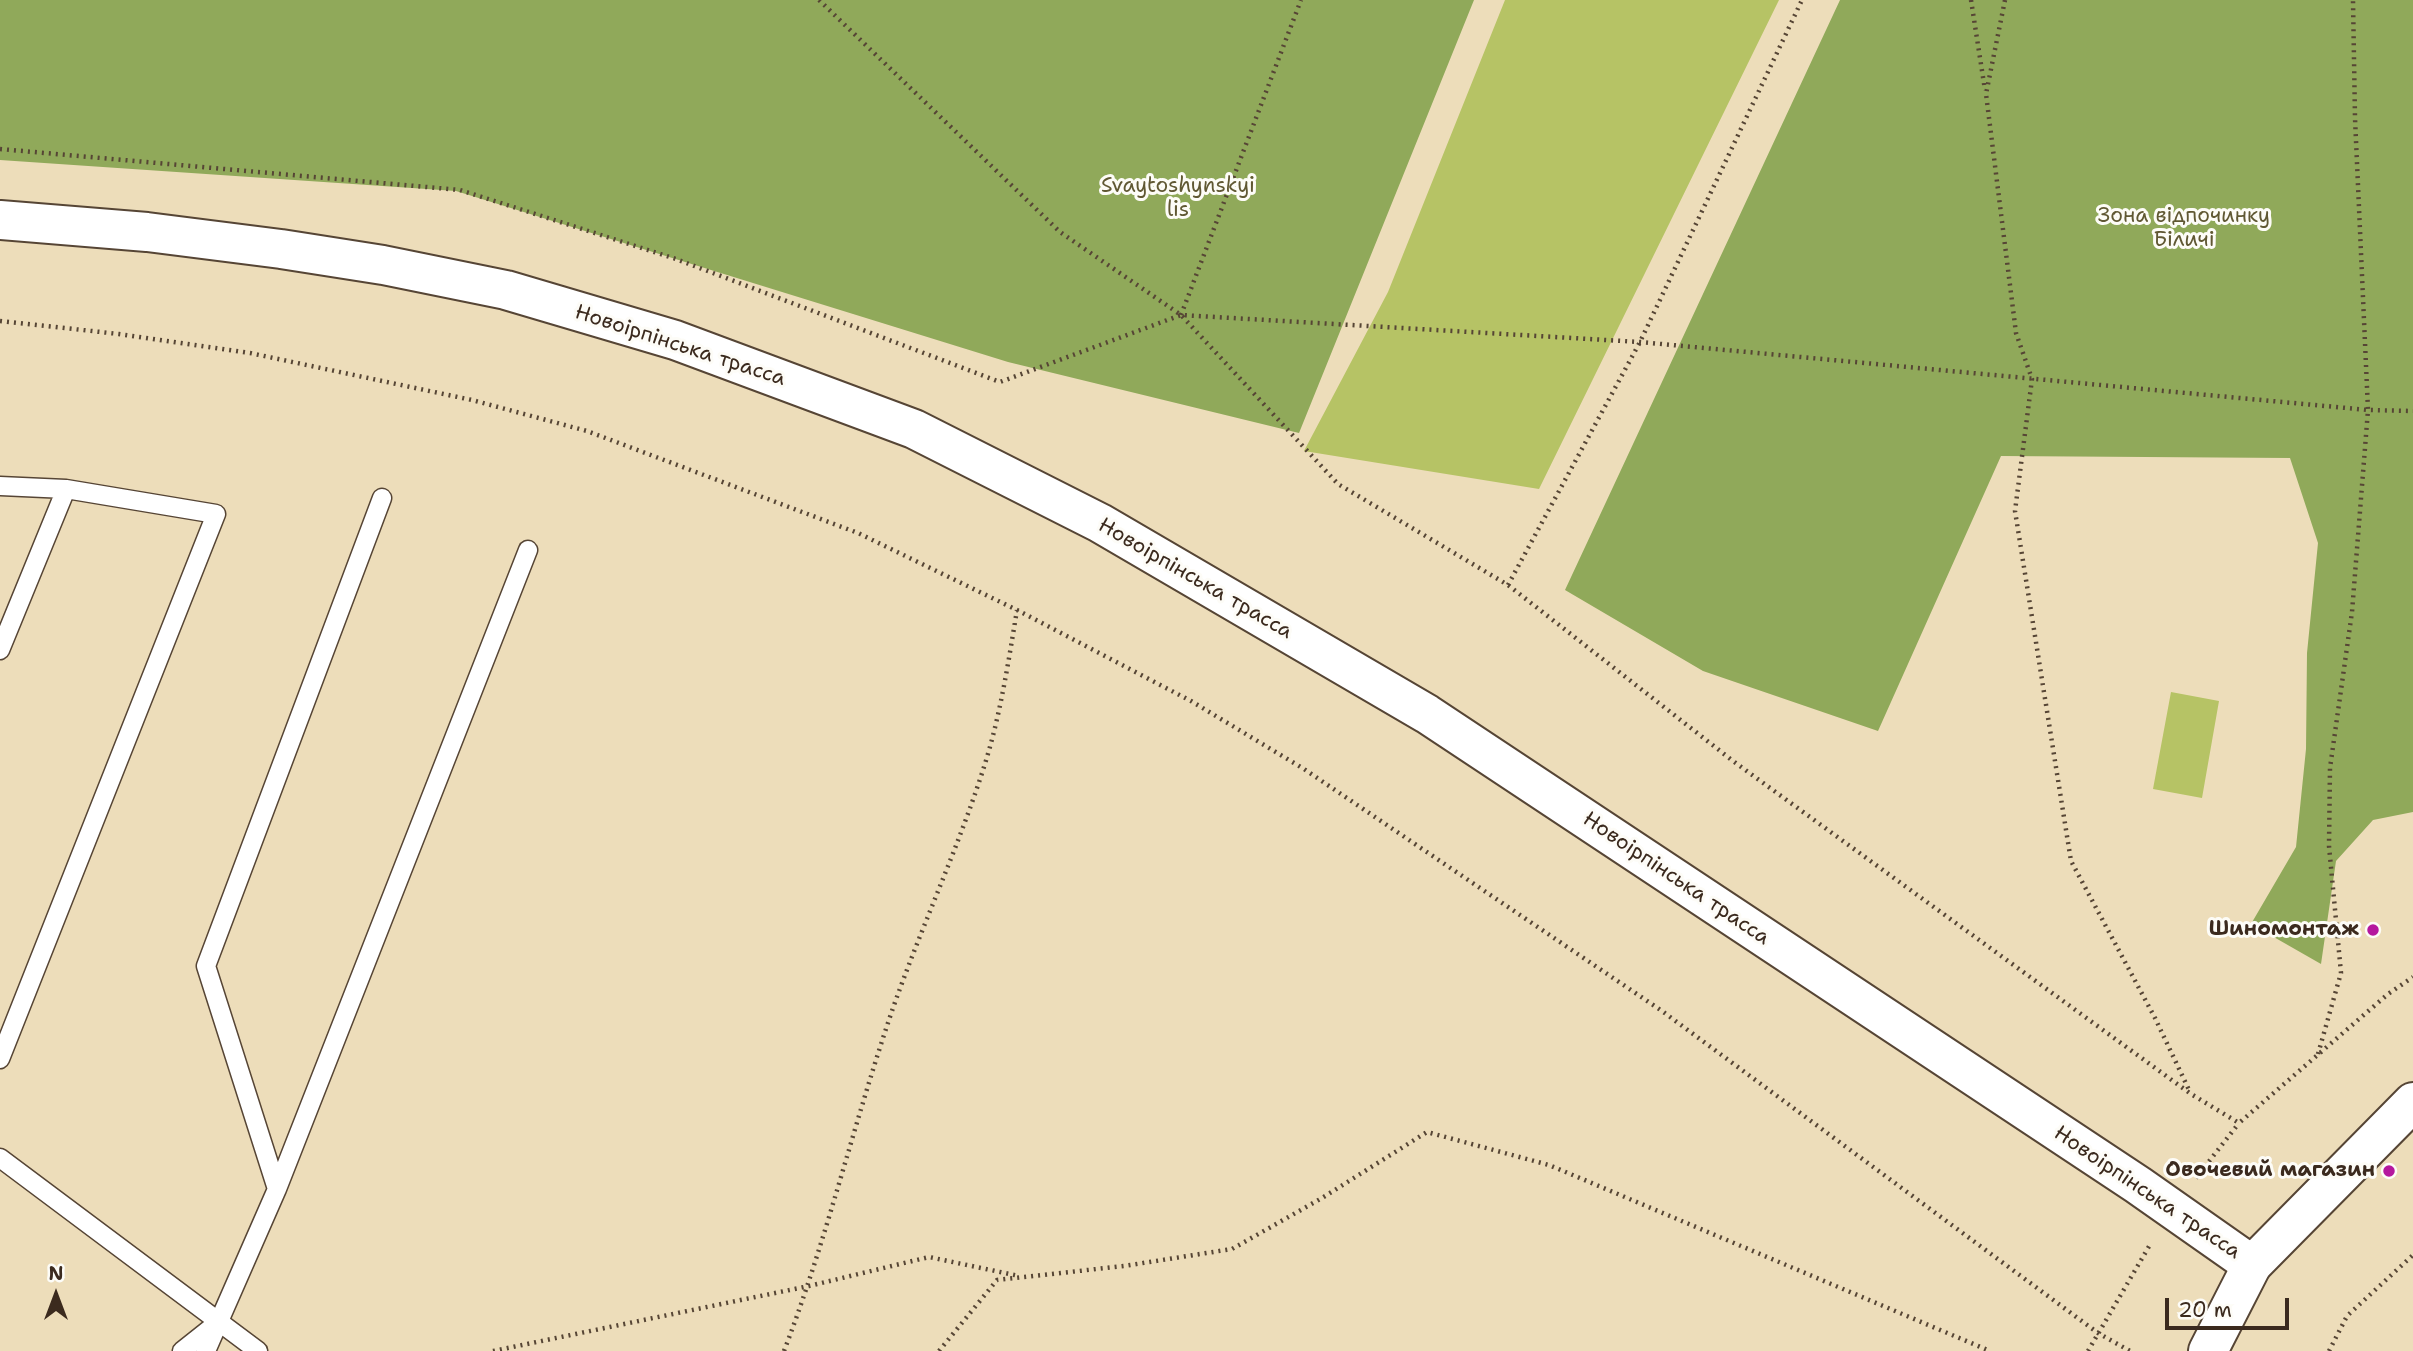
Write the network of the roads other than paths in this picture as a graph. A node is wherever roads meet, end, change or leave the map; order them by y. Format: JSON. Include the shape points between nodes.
{"nodes":[{"id":1,"x":0,"y":219,"type":"edge"},
{"id":2,"x":0,"y":485,"type":"edge"},
{"id":3,"x":66,"y":489,"type":"junction"},
{"id":4,"x":382,"y":498,"type":"dead end"},
{"id":5,"x":528,"y":550,"type":"dead end"},
{"id":6,"x":0,"y":650,"type":"edge"},
{"id":7,"x":0,"y":1059,"type":"edge"},
{"id":8,"x":2413,"y":1102,"type":"edge"},
{"id":9,"x":0,"y":1158,"type":"edge"},
{"id":10,"x":277,"y":1189,"type":"junction"},
{"id":11,"x":2252,"y":1265,"type":"junction"},
{"id":12,"x":218,"y":1322,"type":"junction"},
{"id":13,"x":182,"y":1351,"type":"edge"},
{"id":14,"x":206,"y":1351,"type":"edge"},
{"id":15,"x":258,"y":1351,"type":"edge"},
{"id":16,"x":2208,"y":1351,"type":"edge"}],
"edges":[{"from":1,"to":11,"type":"main road","name":"Новоірпінська трасса","via":[[281,249],[506,290],[675,340],[914,429],[1100,523],[1427,714]]},
{"from":2,"to":3,"type":"lane"},
{"from":3,"to":6,"type":"lane"},
{"from":3,"to":7,"type":"lane","via":[[216,514]]},
{"from":4,"to":10,"type":"lane","via":[[206,966]]},
{"from":5,"to":10,"type":"lane"},
{"from":8,"to":11,"type":"main road"},
{"from":9,"to":12,"type":"lane"},
{"from":10,"to":12,"type":"lane"},
{"from":11,"to":16,"type":"main road"},
{"from":12,"to":13,"type":"lane"},
{"from":12,"to":14,"type":"lane"},
{"from":12,"to":15,"type":"lane"}]}
